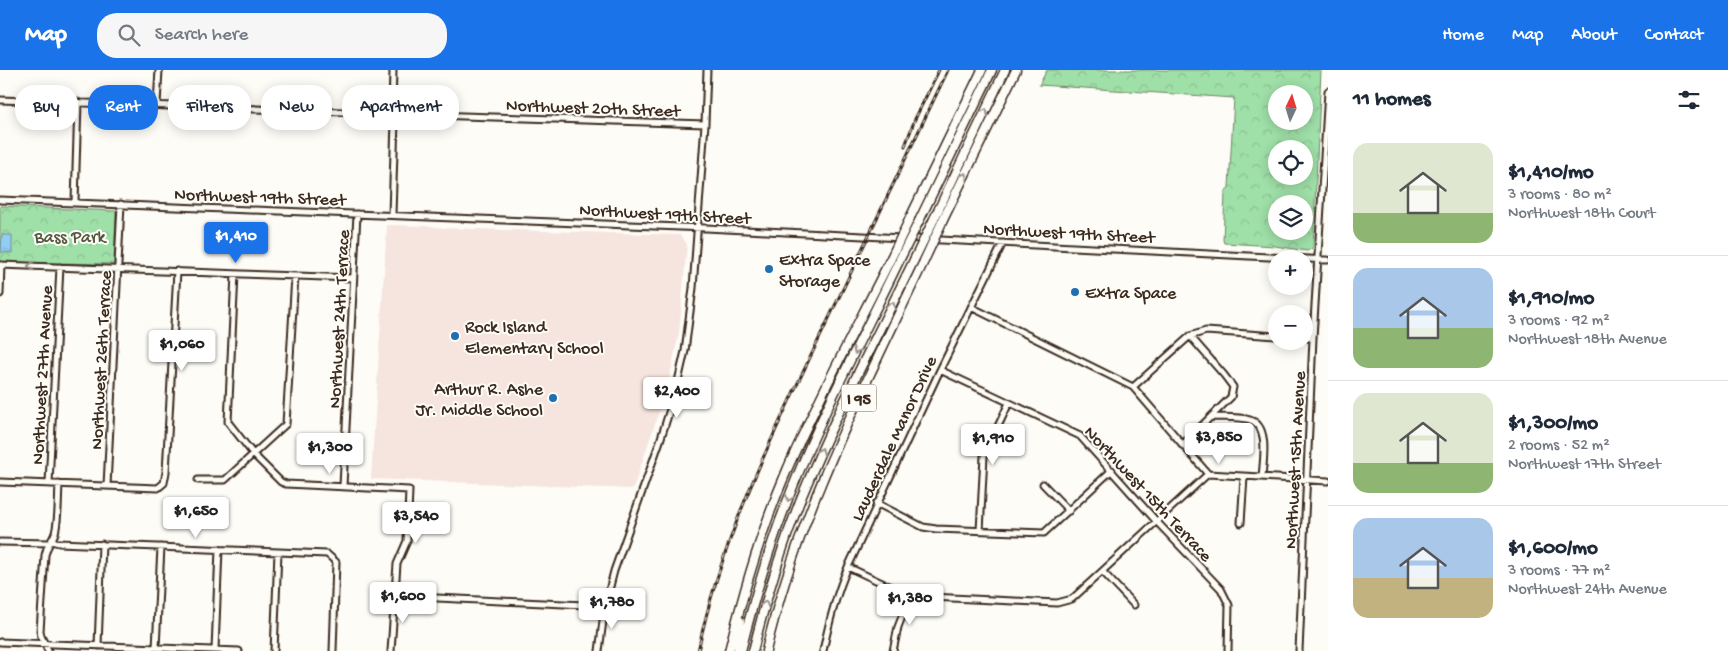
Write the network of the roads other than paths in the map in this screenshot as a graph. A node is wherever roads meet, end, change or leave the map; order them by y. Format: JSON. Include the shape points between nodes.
{"nodes":[{"id":1,"x":159,"y":70,"type":"edge"},
{"id":2,"x":393,"y":70,"type":"edge"},
{"id":3,"x":707,"y":70,"type":"edge"},
{"id":4,"x":982,"y":70,"type":"edge"},
{"id":5,"x":992,"y":70,"type":"edge"},
{"id":6,"x":1005,"y":70,"type":"edge"},
{"id":7,"x":1016,"y":70,"type":"edge"},
{"id":8,"x":393,"y":85,"type":"edge"},
{"id":9,"x":158,"y":87,"type":"edge"},
{"id":10,"x":1328,"y":91,"type":"edge"},
{"id":11,"x":0,"y":100,"type":"edge"},
{"id":12,"x":15,"y":100,"type":"edge"},
{"id":13,"x":78,"y":102,"type":"edge"},
{"id":14,"x":88,"y":102,"type":"edge"},
{"id":15,"x":158,"y":104,"type":"edge"},
{"id":16,"x":342,"y":113,"type":"edge"},
{"id":17,"x":459,"y":117,"type":"edge"},
{"id":18,"x":705,"y":124,"type":"junction"},
{"id":19,"x":77,"y":130,"type":"edge"},
{"id":20,"x":396,"y":130,"type":"edge"},
{"id":21,"x":1327,"y":138,"type":"edge"},
{"id":22,"x":1325,"y":198,"type":"edge"},
{"id":23,"x":0,"y":200,"type":"edge"},
{"id":24,"x":75,"y":202,"type":"junction"},
{"id":25,"x":121,"y":204,"type":"junction"},
{"id":26,"x":357,"y":214,"type":"junction"},
{"id":27,"x":392,"y":214,"type":"junction"},
{"id":28,"x":698,"y":228,"type":"junction"},
{"id":29,"x":1003,"y":243,"type":"junction"},
{"id":30,"x":1319,"y":259,"type":"junction"},
{"id":31,"x":1328,"y":260,"type":"edge"},
{"id":32,"x":1,"y":265,"type":"edge"},
{"id":33,"x":60,"y":268,"type":"junction"},
{"id":34,"x":119,"y":269,"type":"junction"},
{"id":35,"x":177,"y":271,"type":"junction"},
{"id":36,"x":235,"y":274,"type":"junction"},
{"id":37,"x":295,"y":276,"type":"junction"},
{"id":38,"x":353,"y":278,"type":"junction"},
{"id":39,"x":0,"y":294,"type":"edge"},
{"id":40,"x":971,"y":307,"type":"junction"},
{"id":41,"x":1268,"y":335,"type":"edge"},
{"id":42,"x":1190,"y":336,"type":"junction"},
{"id":43,"x":1313,"y":338,"type":"edge"},
{"id":44,"x":1313,"y":350,"type":"edge"},
{"id":45,"x":940,"y":370,"type":"junction"},
{"id":46,"x":1133,"y":387,"type":"junction"},
{"id":47,"x":1009,"y":402,"type":"junction"},
{"id":48,"x":1211,"y":417,"type":"junction"},
{"id":49,"x":1182,"y":445,"type":"junction"},
{"id":50,"x":254,"y":456,"type":"junction"},
{"id":51,"x":1112,"y":470,"type":"junction"},
{"id":52,"x":1208,"y":474,"type":"junction"},
{"id":53,"x":1244,"y":477,"type":"junction"},
{"id":54,"x":1262,"y":477,"type":"junction"},
{"id":55,"x":198,"y":480,"type":"dead end"},
{"id":56,"x":1308,"y":480,"type":"junction"},
{"id":57,"x":1328,"y":481,"type":"edge"},
{"id":58,"x":0,"y":482,"type":"edge"},
{"id":59,"x":49,"y":483,"type":"junction"},
{"id":60,"x":59,"y":484,"type":"junction"},
{"id":61,"x":1043,"y":484,"type":"dead end"},
{"id":62,"x":107,"y":486,"type":"junction"},
{"id":63,"x":343,"y":486,"type":"junction"},
{"id":64,"x":876,"y":503,"type":"junction"},
{"id":65,"x":1069,"y":511,"type":"junction"},
{"id":66,"x":1158,"y":522,"type":"junction"},
{"id":67,"x":1241,"y":523,"type":"dead end"},
{"id":68,"x":980,"y":531,"type":"junction"},
{"id":69,"x":0,"y":542,"type":"edge"},
{"id":70,"x":50,"y":542,"type":"junction"},
{"id":71,"x":102,"y":544,"type":"junction"},
{"id":72,"x":161,"y":547,"type":"junction"},
{"id":73,"x":219,"y":550,"type":"junction"},
{"id":74,"x":278,"y":552,"type":"junction"},
{"id":75,"x":848,"y":567,"type":"junction"},
{"id":76,"x":1103,"y":572,"type":"junction"},
{"id":77,"x":395,"y":596,"type":"junction"},
{"id":78,"x":910,"y":596,"type":"junction"},
{"id":79,"x":742,"y":597,"type":"junction"},
{"id":80,"x":1134,"y":605,"type":"dead end"},
{"id":81,"x":605,"y":606,"type":"junction"},
{"id":82,"x":0,"y":642,"type":"edge"},
{"id":83,"x":45,"y":644,"type":"junction"},
{"id":84,"x":98,"y":646,"type":"junction"},
{"id":85,"x":156,"y":648,"type":"junction"},
{"id":86,"x":215,"y":650,"type":"edge"},
{"id":87,"x":48,"y":651,"type":"edge"},
{"id":88,"x":239,"y":651,"type":"edge"},
{"id":89,"x":274,"y":651,"type":"edge"},
{"id":90,"x":333,"y":651,"type":"edge"},
{"id":91,"x":392,"y":651,"type":"edge"},
{"id":92,"x":599,"y":651,"type":"edge"},
{"id":93,"x":729,"y":651,"type":"edge"},
{"id":94,"x":738,"y":651,"type":"edge"},
{"id":95,"x":742,"y":651,"type":"edge"},
{"id":96,"x":753,"y":651,"type":"edge"},
{"id":97,"x":766,"y":651,"type":"edge"},
{"id":98,"x":824,"y":651,"type":"edge"},
{"id":99,"x":892,"y":651,"type":"edge"},
{"id":100,"x":1228,"y":651,"type":"edge"},
{"id":101,"x":1299,"y":651,"type":"edge"}],
"edges":[{"from":1,"to":9,"type":"street"},
{"from":2,"to":8,"type":"street"},
{"from":3,"to":18,"type":"street"},
{"from":4,"to":79,"type":"highway","number":"I 95","bridge":true,"via":[[792,459],[765,526]]},
{"from":5,"to":95,"type":"highway","one_way":true,"bridge":true,"via":[[794,485],[768,556]]},
{"from":96,"to":6,"type":"highway","one_way":true,"bridge":true,"via":[[771,585],[805,488]]},
{"from":97,"to":7,"type":"highway","number":"I 95","one_way":true,"bridge":true,"via":[[782,590],[813,502]]},
{"from":10,"to":21,"type":"street","name":"Northwest 15th Avenue"},
{"from":11,"to":12,"type":"street","name":"Northwest 20th Street"},
{"from":13,"to":14,"type":"street","name":"Northwest 20th Street"},
{"from":15,"to":16,"type":"street","name":"Northwest 20th Street"},
{"from":17,"to":18,"type":"street","name":"Northwest 20th Street"},
{"from":18,"to":28,"type":"street"},
{"from":19,"to":24,"type":"street"},
{"from":20,"to":27,"type":"street"},
{"from":21,"to":22,"type":"street","name":"Northwest 15th Avenue"},
{"from":22,"to":30,"type":"street","name":"Northwest 15th Avenue"},
{"from":23,"to":24,"type":"street","name":"Northwest 19th Street"},
{"from":24,"to":25,"type":"street","name":"Northwest 19th Street"},
{"from":25,"to":26,"type":"street","name":"Northwest 19th Street"},
{"from":25,"to":34,"type":"street","name":"Northwest 26th Terrace"},
{"from":26,"to":27,"type":"street","name":"Northwest 19th Street"},
{"from":26,"to":38,"type":"street","name":"Northwest 24th Terrace"},
{"from":27,"to":28,"type":"street","name":"Northwest 19th Street"},
{"from":28,"to":29,"type":"street","name":"Northwest 19th Street"},
{"from":28,"to":81,"type":"street","via":[[685,351],[676,390]]},
{"from":29,"to":30,"type":"street","name":"Northwest 19th Street"},
{"from":29,"to":40,"type":"street","name":"Lauderdale Manor Drive"},
{"from":30,"to":31,"type":"street","name":"Northwest 19th Street"},
{"from":30,"to":43,"type":"street","name":"Northwest 15th Avenue"},
{"from":33,"to":32,"type":"street","one_way":true},
{"from":32,"to":39,"type":"street"},
{"from":33,"to":34,"type":"street"},
{"from":33,"to":59,"type":"street","name":"Northwest 27th Avenue"},
{"from":34,"to":35,"type":"street"},
{"from":34,"to":62,"type":"street","name":"Northwest 26th Terrace"},
{"from":35,"to":36,"type":"street"},
{"from":35,"to":62,"type":"street","via":[[164,483],[158,488]]},
{"from":36,"to":37,"type":"street"},
{"from":36,"to":50,"type":"street","via":[[228,422]]},
{"from":37,"to":38,"type":"street"},
{"from":37,"to":50,"type":"street","via":[[286,424]]},
{"from":38,"to":63,"type":"street","name":"Northwest 24th Terrace"},
{"from":40,"to":45,"type":"street","name":"Lauderdale Manor Drive"},
{"from":40,"to":46,"type":"street"},
{"from":41,"to":42,"type":"street","via":[[1206,331]]},
{"from":42,"to":46,"type":"street"},
{"from":42,"to":48,"type":"street","via":[[1233,387],[1230,397]]},
{"from":44,"to":56,"type":"street","name":"Northwest 15th Avenue"},
{"from":45,"to":47,"type":"street","name":"Northwest 15th Terrace"},
{"from":45,"to":64,"type":"street","name":"Lauderdale Manor Drive"},
{"from":46,"to":49,"type":"street"},
{"from":47,"to":51,"type":"street","name":"Northwest 15th Terrace","via":[[1080,436]]},
{"from":47,"to":68,"type":"street","via":[[984,456]]},
{"from":48,"to":49,"type":"street"},
{"from":48,"to":54,"type":"street","via":[[1251,420],[1259,424],[1264,435]]},
{"from":49,"to":52,"type":"street"},
{"from":50,"to":55,"type":"street","via":[[225,480]]},
{"from":50,"to":63,"type":"street","via":[[286,484]]},
{"from":51,"to":65,"type":"street"},
{"from":51,"to":66,"type":"street","name":"Northwest 15th Terrace"},
{"from":52,"to":53,"type":"street"},
{"from":52,"to":66,"type":"street"},
{"from":53,"to":54,"type":"street"},
{"from":53,"to":67,"type":"street"},
{"from":54,"to":56,"type":"street"},
{"from":56,"to":57,"type":"street"},
{"from":56,"to":101,"type":"street","name":"Northwest 15th Avenue"},
{"from":58,"to":59,"type":"street"},
{"from":59,"to":60,"type":"street"},
{"from":60,"to":62,"type":"street"},
{"from":60,"to":70,"type":"street","name":"Northwest 27th Avenue","via":[[56,531]]},
{"from":61,"to":65,"type":"street"},
{"from":63,"to":77,"type":"street","via":[[409,490],[407,540],[397,564]]},
{"from":64,"to":68,"type":"street","via":[[923,527]]},
{"from":64,"to":75,"type":"street","name":"Lauderdale Manor Drive"},
{"from":65,"to":68,"type":"street","via":[[1044,534]]},
{"from":66,"to":76,"type":"street"},
{"from":66,"to":100,"type":"street","name":"Northwest 15th Terrace","via":[[1227,599],[1230,612]]},
{"from":69,"to":70,"type":"street"},
{"from":70,"to":71,"type":"street"},
{"from":70,"to":83,"type":"street","name":"Northwest 27th Avenue","via":[[45,554],[40,631]]},
{"from":71,"to":72,"type":"street"},
{"from":71,"to":84,"type":"street"},
{"from":72,"to":73,"type":"street"},
{"from":72,"to":85,"type":"street"},
{"from":73,"to":74,"type":"street"},
{"from":73,"to":86,"type":"street"},
{"from":74,"to":89,"type":"street"},
{"from":74,"to":90,"type":"street","via":[[327,554],[336,562]]},
{"from":75,"to":78,"type":"street"},
{"from":75,"to":98,"type":"street","name":"Lauderdale Manor Drive"},
{"from":76,"to":78,"type":"street","via":[[1072,598],[1057,603]]},
{"from":76,"to":80,"type":"street"},
{"from":77,"to":81,"type":"street"},
{"from":77,"to":91,"type":"street"},
{"from":78,"to":99,"type":"street"},
{"from":79,"to":93,"type":"highway","number":"I 95"},
{"from":79,"to":94,"type":"highway"},
{"from":81,"to":92,"type":"street"},
{"from":82,"to":83,"type":"street"},
{"from":83,"to":84,"type":"street"},
{"from":83,"to":87,"type":"street","name":"Northwest 27th Avenue"},
{"from":84,"to":85,"type":"street"},
{"from":85,"to":86,"type":"street"},
{"from":86,"to":88,"type":"street"}]}
